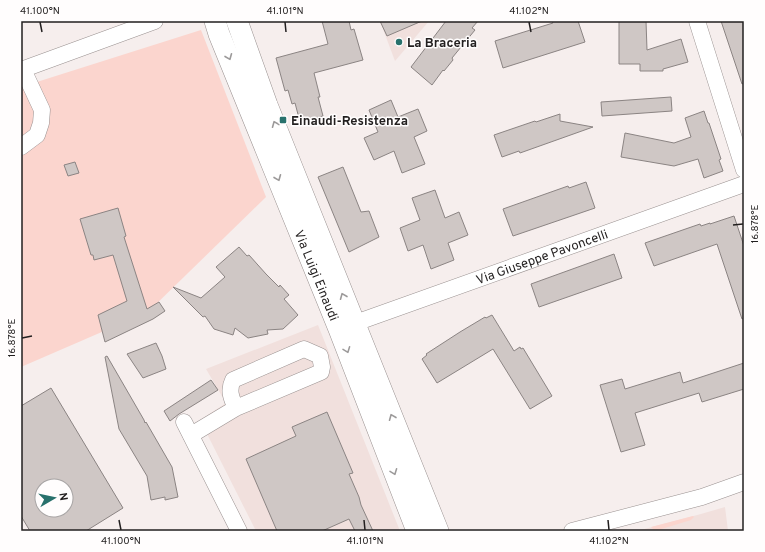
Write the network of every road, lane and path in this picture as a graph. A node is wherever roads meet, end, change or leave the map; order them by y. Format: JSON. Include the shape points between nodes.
{"nodes":[{"id":1,"x":155,"y":21,"type":"edge"},
{"id":2,"x":215,"y":21,"type":"edge"},
{"id":3,"x":237,"y":21,"type":"edge"},
{"id":4,"x":697,"y":21,"type":"edge"},
{"id":5,"x":21,"y":70,"type":"edge"},
{"id":6,"x":21,"y":73,"type":"edge"},
{"id":7,"x":21,"y":147,"type":"edge"},
{"id":8,"x":743,"y":161,"type":"edge"},
{"id":9,"x":744,"y":184,"type":"edge"},
{"id":10,"x":347,"y":326,"type":"junction"},
{"id":11,"x":236,"y":408,"type":"junction"},
{"id":12,"x":744,"y":482,"type":"edge"},
{"id":13,"x":239,"y":531,"type":"edge"},
{"id":14,"x":417,"y":531,"type":"edge"},
{"id":15,"x":438,"y":531,"type":"edge"},
{"id":16,"x":572,"y":531,"type":"edge"}],
"edges":[{"from":1,"to":5,"type":"street"},
{"from":2,"to":10,"type":"main road","name":"Via Luigi Einaudi","one_way":true},
{"from":10,"to":3,"type":"main road","name":"Via Luigi Einaudi","one_way":true},
{"from":4,"to":8,"type":"street"},
{"from":6,"to":7,"type":"street","via":[[42,110],[37,135]]},
{"from":9,"to":10,"type":"street","name":"Via Giuseppe Pavoncelli"},
{"from":10,"to":14,"type":"main road","name":"Via Luigi Einaudi","one_way":true},
{"from":15,"to":10,"type":"main road","name":"Via Luigi Einaudi","one_way":true},
{"from":11,"to":11,"type":"street","via":[[321,372],[320,356],[304,349],[233,380],[229,387]]},
{"from":11,"to":13,"type":"street","via":[[187,429]]},
{"from":12,"to":16,"type":"street","via":[[702,497]]}]}
